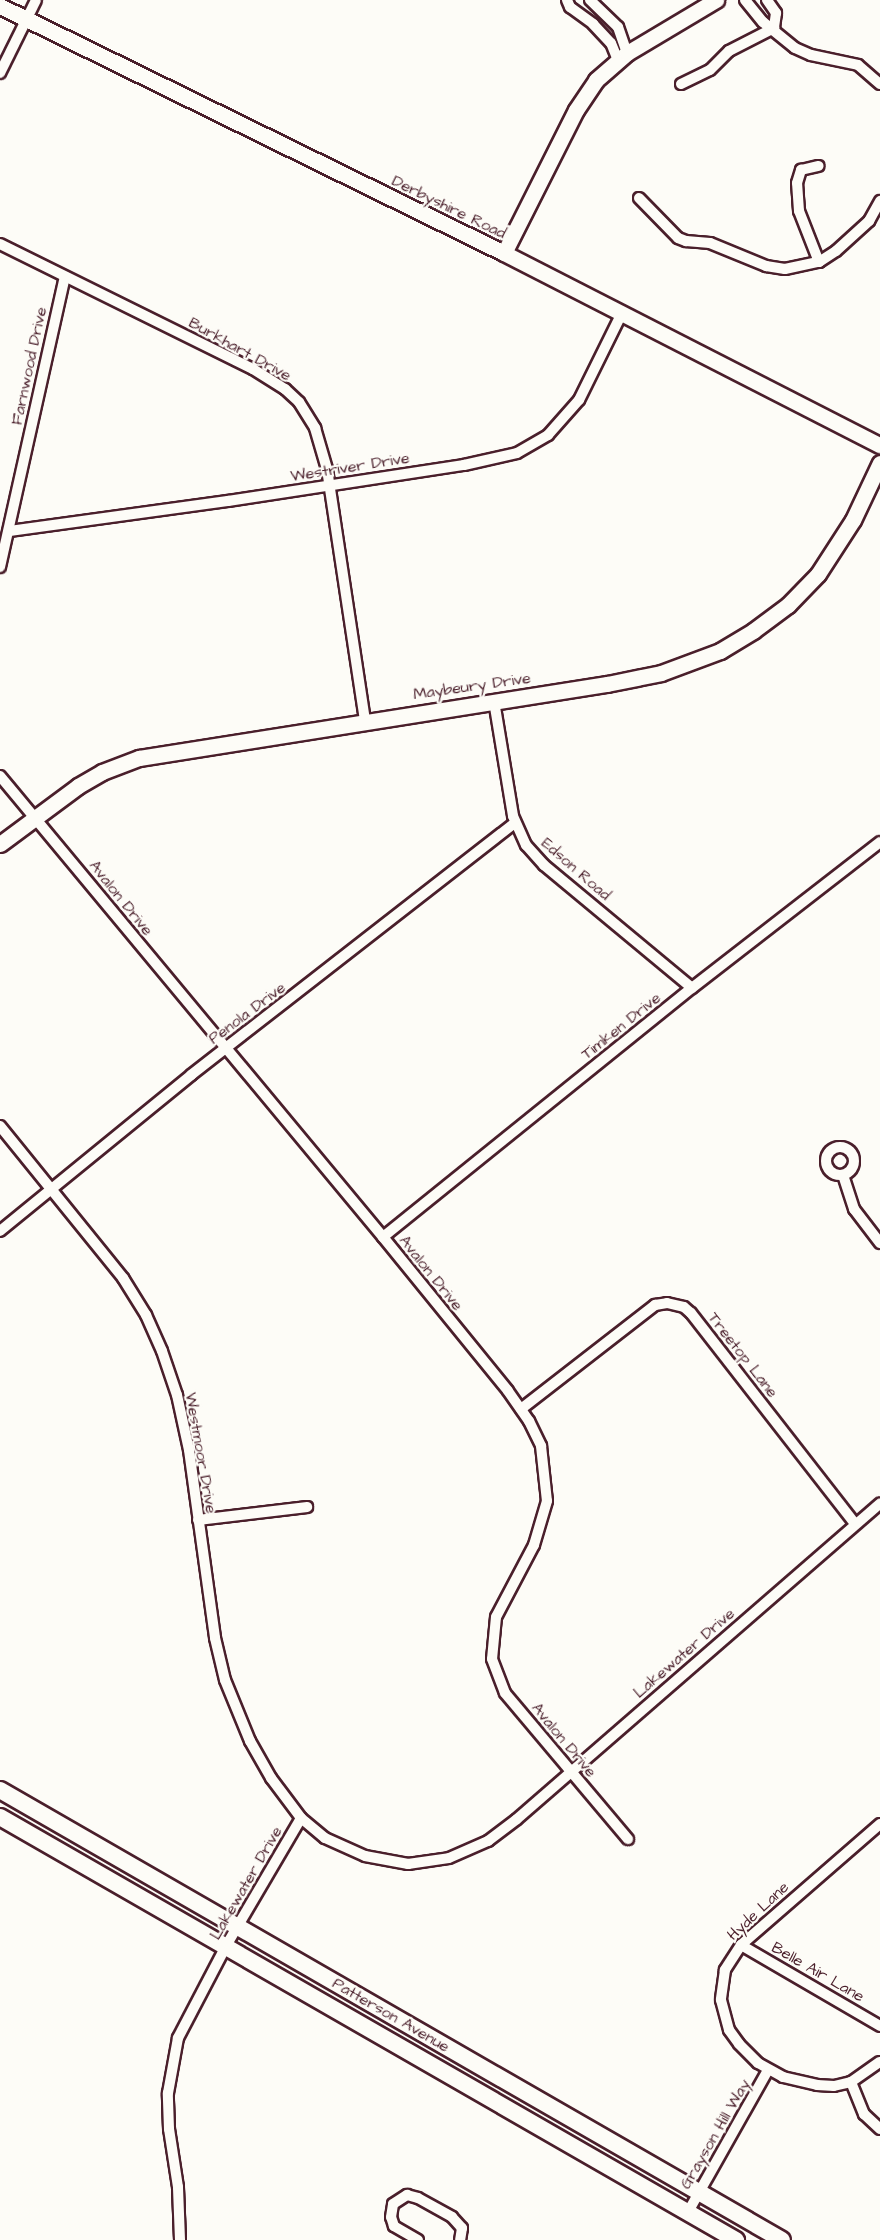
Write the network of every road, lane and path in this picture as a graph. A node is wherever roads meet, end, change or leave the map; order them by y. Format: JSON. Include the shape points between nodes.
{"nodes":[{"id":1,"x":36,"y":0,"type":"edge"},
{"id":2,"x":567,"y":0,"type":"edge"},
{"id":3,"x":590,"y":0,"type":"edge"},
{"id":4,"x":716,"y":0,"type":"edge"},
{"id":5,"x":745,"y":0,"type":"edge"},
{"id":6,"x":767,"y":0,"type":"edge"},
{"id":7,"x":0,"y":6,"type":"edge"},
{"id":8,"x":27,"y":19,"type":"junction"},
{"id":9,"x":774,"y":28,"type":"junction"},
{"id":10,"x":623,"y":56,"type":"junction"},
{"id":11,"x":0,"y":73,"type":"edge"},
{"id":12,"x":681,"y":84,"type":"dead end"},
{"id":13,"x":880,"y":84,"type":"edge"},
{"id":14,"x":819,"y":166,"type":"dead end"},
{"id":15,"x":639,"y":198,"type":"dead end"},
{"id":16,"x":880,"y":201,"type":"edge"},
{"id":17,"x":0,"y":244,"type":"edge"},
{"id":18,"x":504,"y":254,"type":"junction"},
{"id":19,"x":819,"y":262,"type":"junction"},
{"id":20,"x":65,"y":277,"type":"junction"},
{"id":21,"x":622,"y":313,"type":"junction"},
{"id":22,"x":880,"y":445,"type":"edge"},
{"id":23,"x":880,"y":463,"type":"edge"},
{"id":24,"x":329,"y":484,"type":"junction"},
{"id":25,"x":9,"y":531,"type":"junction"},
{"id":26,"x":0,"y":567,"type":"edge"},
{"id":27,"x":494,"y":701,"type":"junction"},
{"id":28,"x":365,"y":720,"type":"junction"},
{"id":29,"x":0,"y":776,"type":"edge"},
{"id":30,"x":35,"y":818,"type":"junction"},
{"id":31,"x":515,"y":823,"type":"junction"},
{"id":32,"x":880,"y":842,"type":"edge"},
{"id":33,"x":0,"y":844,"type":"edge"},
{"id":34,"x":692,"y":988,"type":"junction"},
{"id":35,"x":227,"y":1048,"type":"junction"},
{"id":36,"x":0,"y":1126,"type":"edge"},
{"id":37,"x":843,"y":1175,"type":"dead end"},
{"id":38,"x":51,"y":1188,"type":"junction"},
{"id":39,"x":0,"y":1231,"type":"edge"},
{"id":40,"x":383,"y":1237,"type":"junction"},
{"id":41,"x":880,"y":1243,"type":"edge"},
{"id":42,"x":521,"y":1409,"type":"junction"},
{"id":43,"x":880,"y":1503,"type":"edge"},
{"id":44,"x":308,"y":1507,"type":"dead end"},
{"id":45,"x":198,"y":1520,"type":"junction"},
{"id":46,"x":855,"y":1524,"type":"junction"},
{"id":47,"x":571,"y":1771,"type":"junction"},
{"id":48,"x":0,"y":1790,"type":"edge"},
{"id":49,"x":0,"y":1816,"type":"edge"},
{"id":50,"x":301,"y":1818,"type":"junction"},
{"id":51,"x":880,"y":1824,"type":"edge"},
{"id":52,"x":628,"y":1839,"type":"dead end"},
{"id":53,"x":237,"y":1927,"type":"junction"},
{"id":54,"x":741,"y":1945,"type":"junction"},
{"id":55,"x":226,"y":1946,"type":"junction"},
{"id":56,"x":880,"y":2026,"type":"edge"},
{"id":57,"x":880,"y":2062,"type":"edge"},
{"id":58,"x":768,"y":2070,"type":"junction"},
{"id":59,"x":851,"y":2082,"type":"junction"},
{"id":60,"x":880,"y":2129,"type":"edge"},
{"id":61,"x":699,"y":2192,"type":"junction"},
{"id":62,"x":688,"y":2212,"type":"junction"},
{"id":63,"x":413,"y":2239,"type":"edge"},
{"id":64,"x":180,"y":2240,"type":"edge"},
{"id":65,"x":460,"y":2240,"type":"edge"},
{"id":66,"x":736,"y":2240,"type":"edge"},
{"id":67,"x":782,"y":2240,"type":"edge"}],
"edges":[{"from":1,"to":8,"type":"street"},
{"from":2,"to":10,"type":"street"},
{"from":3,"to":10,"type":"street","via":[[618,27]]},
{"from":4,"to":10,"type":"street"},
{"from":5,"to":9,"type":"street","via":[[763,22]]},
{"from":6,"to":9,"type":"street","via":[[776,13]]},
{"from":7,"to":8,"type":"street","name":"Derbyshire Road"},
{"from":8,"to":11,"type":"street"},
{"from":8,"to":18,"type":"street","name":"Derbyshire Road"},
{"from":9,"to":12,"type":"street","via":[[729,51],[710,70]]},
{"from":9,"to":13,"type":"street","via":[[795,48],[858,65]]},
{"from":10,"to":18,"type":"street","via":[[596,80],[576,110]]},
{"from":14,"to":19,"type":"street","via":[[801,170],[796,183],[799,211]]},
{"from":15,"to":19,"type":"street","via":[[673,234],[686,241],[710,243],[766,266],[794,268]]},
{"from":16,"to":19,"type":"street","via":[[863,228]]},
{"from":17,"to":20,"type":"street","name":"Burkhart Drive"},
{"from":18,"to":21,"type":"street","name":"Derbyshire Road"},
{"from":20,"to":24,"type":"street","name":"Burkhart Drive","via":[[253,369],[285,389],[315,428]]},
{"from":20,"to":25,"type":"street","name":"Farnwood Drive"},
{"from":21,"to":22,"type":"street","name":"Derbyshire Road"},
{"from":21,"to":24,"type":"street","name":"Westriver Drive","via":[[579,400],[557,427],[536,444],[503,458]]},
{"from":23,"to":27,"type":"street","name":"Maybeury Drive","via":[[853,520],[818,574],[788,605],[753,631],[720,651],[661,673]]},
{"from":24,"to":25,"type":"street","name":"Westriver Drive"},
{"from":24,"to":28,"type":"street","name":"Burkhart Drive"},
{"from":25,"to":26,"type":"street","name":"Farnwood Drive"},
{"from":27,"to":28,"type":"street","name":"Maybeury Drive"},
{"from":27,"to":31,"type":"street","name":"Edson Road"},
{"from":28,"to":30,"type":"street","name":"Maybeury Drive","via":[[140,758],[86,781]]},
{"from":29,"to":30,"type":"street","name":"Avalon Drive"},
{"from":30,"to":33,"type":"street","name":"Maybeury Drive"},
{"from":30,"to":35,"type":"street","name":"Avalon Drive"},
{"from":31,"to":34,"type":"street","name":"Edson Road","via":[[526,845],[544,865]]},
{"from":31,"to":35,"type":"street","name":"Penola Drive"},
{"from":32,"to":34,"type":"street","name":"Timken Drive"},
{"from":34,"to":40,"type":"street","name":"Timken Drive"},
{"from":35,"to":38,"type":"street","name":"Penola Drive"},
{"from":35,"to":40,"type":"street","name":"Avalon Drive"},
{"from":36,"to":38,"type":"street","name":"Westmoor Drive"},
{"from":37,"to":41,"type":"street","via":[[854,1209]]},
{"from":38,"to":39,"type":"street","name":"Penola Drive"},
{"from":38,"to":45,"type":"street","name":"Westmoor Drive","via":[[123,1278],[158,1342],[183,1420]]},
{"from":40,"to":42,"type":"street","name":"Avalon Drive"},
{"from":42,"to":46,"type":"street","name":"Treetop Lane","via":[[655,1305],[684,1307]]},
{"from":42,"to":47,"type":"street","name":"Avalon Drive","via":[[541,1446],[547,1501],[534,1545],[496,1617],[492,1659],[505,1693]]},
{"from":43,"to":46,"type":"street","name":"Lakewater Drive"},
{"from":44,"to":45,"type":"street"},
{"from":45,"to":50,"type":"street","name":"Westmoor Drive","via":[[225,1680],[250,1741],[282,1795]]},
{"from":46,"to":47,"type":"street","name":"Lakewater Drive"},
{"from":47,"to":50,"type":"street","name":"Lakewater Drive","via":[[488,1841],[449,1858],[408,1864],[364,1856],[325,1838]]},
{"from":47,"to":52,"type":"street","name":"Avalon Drive"},
{"from":48,"to":53,"type":"main road","name":"Patterson Avenue"},
{"from":49,"to":55,"type":"main road","name":"Patterson Avenue"},
{"from":50,"to":53,"type":"street","name":"Lakewater Drive"},
{"from":51,"to":54,"type":"street","name":"Hyde Lane"},
{"from":53,"to":55,"type":"street","name":"Lakewater Drive"},
{"from":53,"to":61,"type":"main road","name":"Patterson Avenue"},
{"from":54,"to":56,"type":"street","name":"Belle Air Lane"},
{"from":54,"to":58,"type":"street","name":"Hyde Lane","via":[[721,1983],[724,2015],[739,2044]]},
{"from":55,"to":62,"type":"main road","name":"Patterson Avenue"},
{"from":55,"to":64,"type":"street","name":"Lakewater Drive","via":[[178,2038],[168,2092]]},
{"from":57,"to":59,"type":"street"},
{"from":58,"to":59,"type":"street","via":[[817,2085]]},
{"from":58,"to":61,"type":"street","name":"Grayson Hill Way"},
{"from":59,"to":60,"type":"street","via":[[864,2114]]},
{"from":61,"to":62,"type":"street","name":"Grayson Hill Way"},
{"from":61,"to":67,"type":"main road","name":"Patterson Avenue"},
{"from":62,"to":66,"type":"main road","name":"Patterson Avenue"},
{"from":63,"to":65,"type":"street","via":[[394,2226],[391,2217],[393,2204],[407,2195],[452,2217],[462,2228]]}]}
